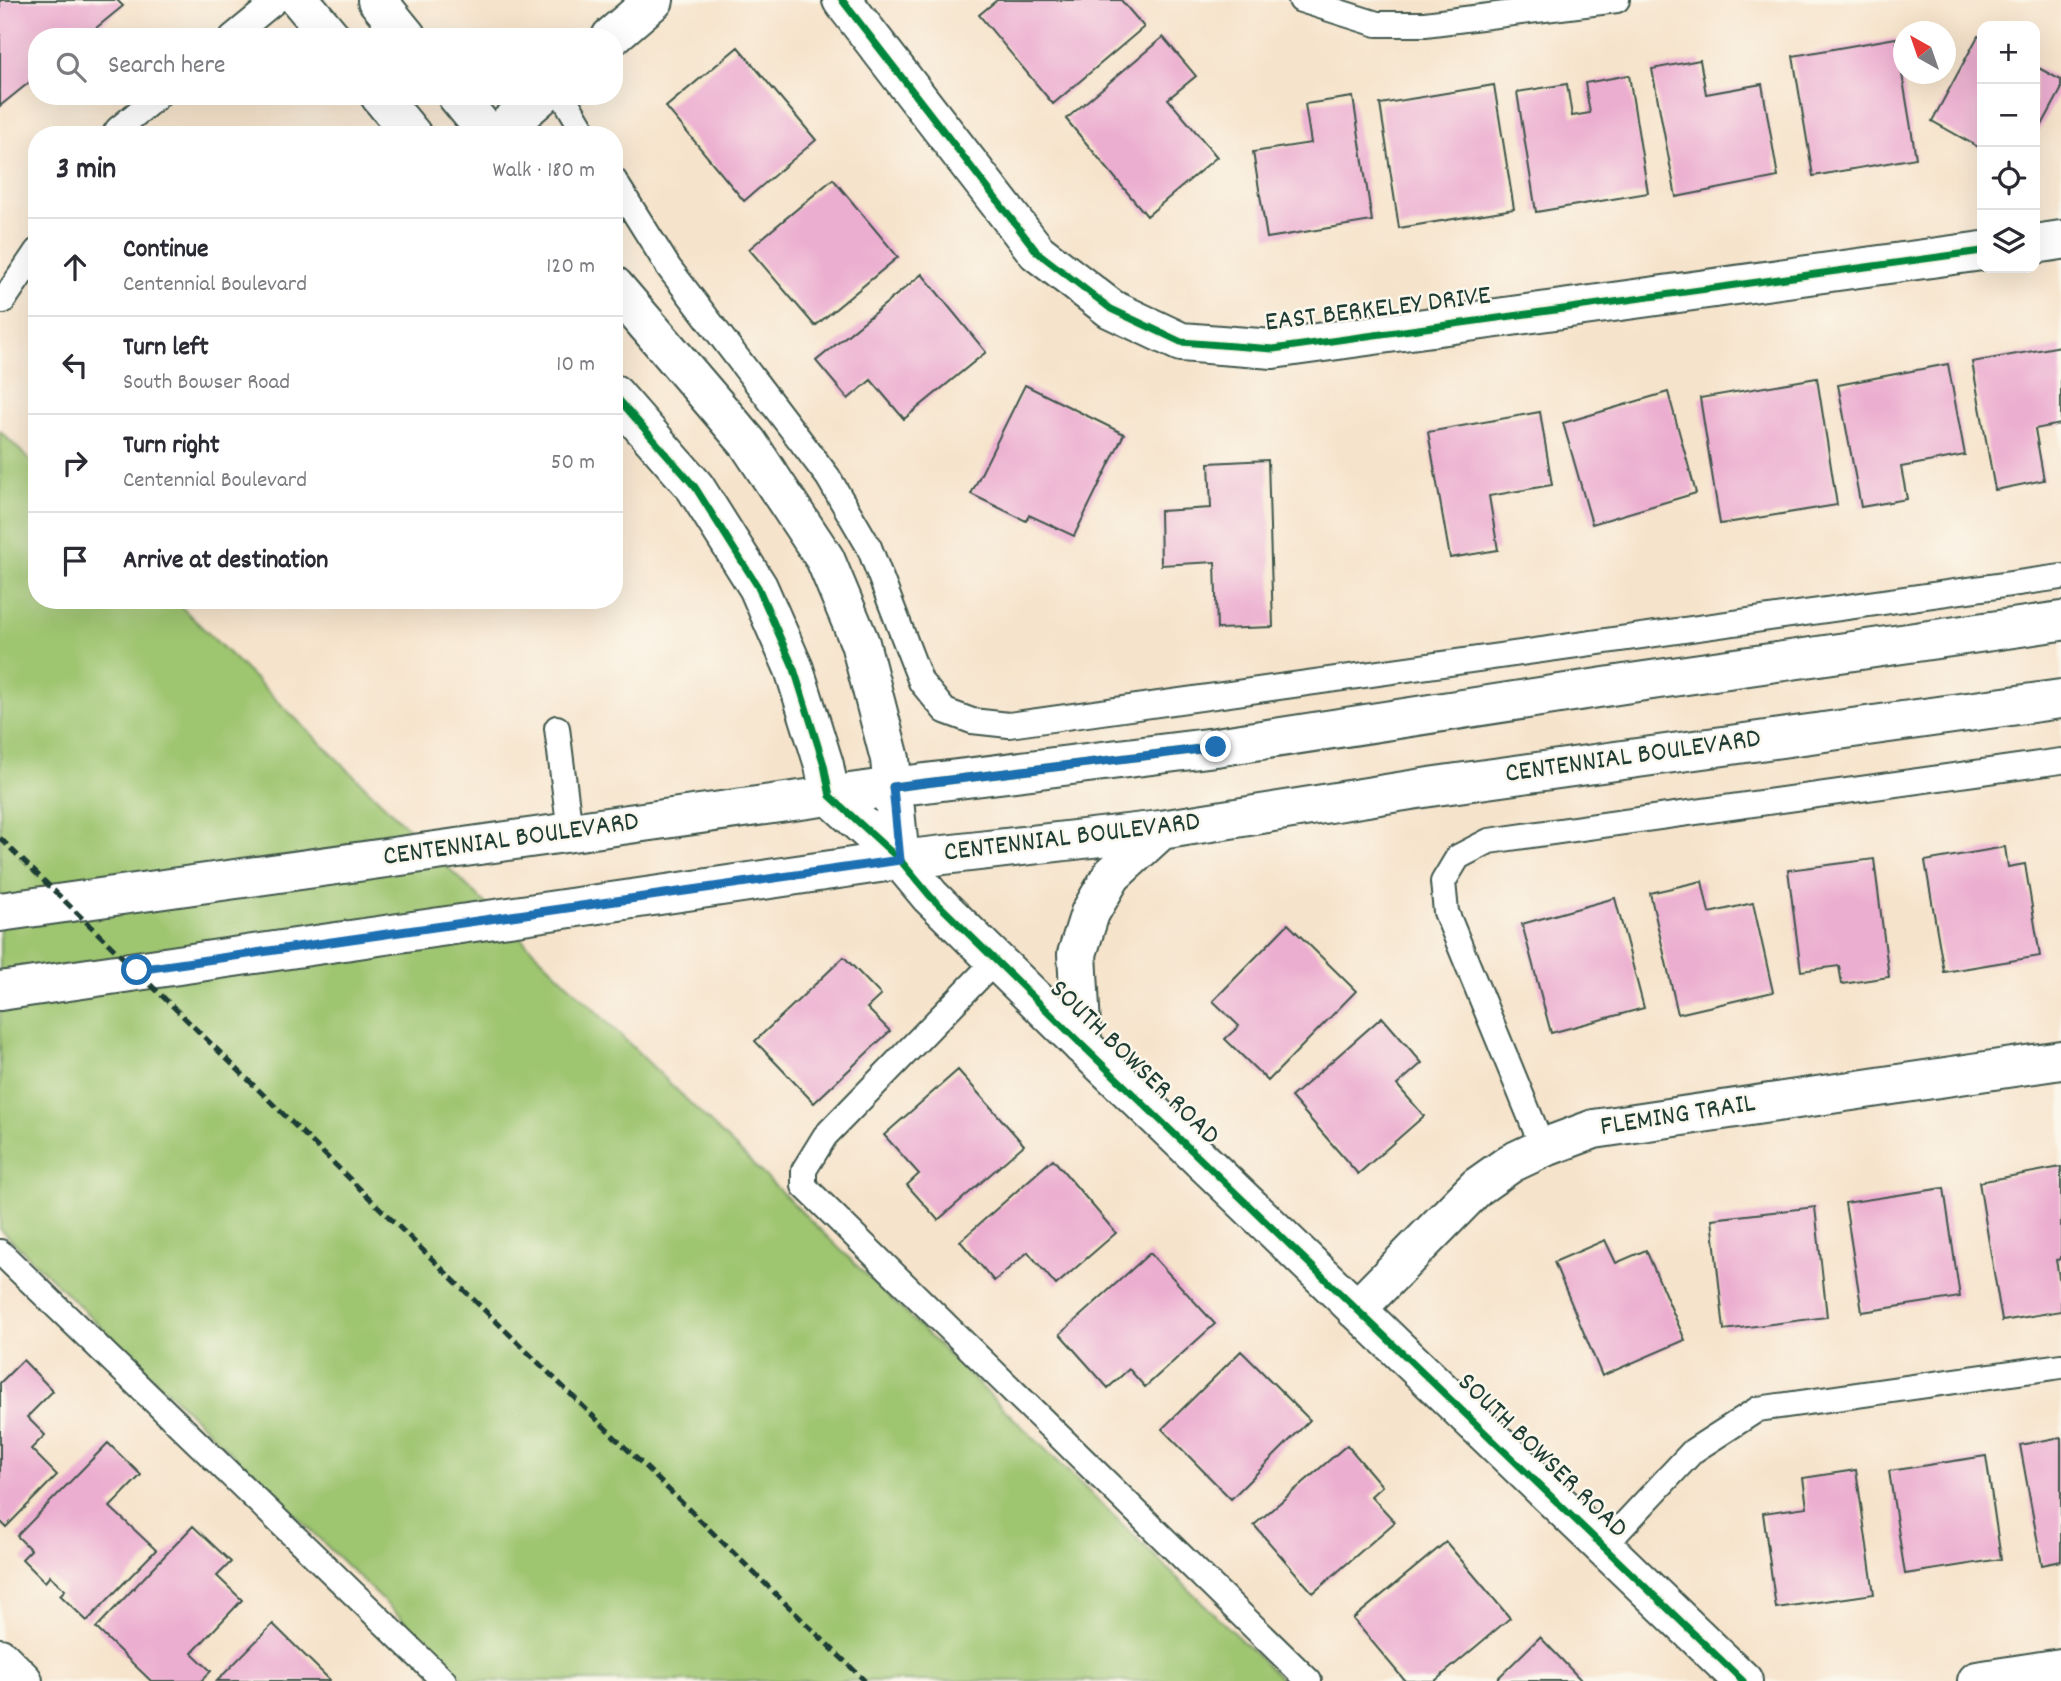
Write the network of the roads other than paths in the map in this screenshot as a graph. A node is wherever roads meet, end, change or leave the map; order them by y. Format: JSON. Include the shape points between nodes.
{"nodes":[{"id":1,"x":278,"y":0,"type":"edge"},
{"id":2,"x":300,"y":0,"type":"edge"},
{"id":3,"x":377,"y":0,"type":"edge"},
{"id":4,"x":654,"y":0,"type":"edge"},
{"id":5,"x":842,"y":0,"type":"edge"},
{"id":6,"x":1301,"y":0,"type":"edge"},
{"id":7,"x":1617,"y":0,"type":"edge"},
{"id":8,"x":243,"y":28,"type":"edge"},
{"id":9,"x":323,"y":28,"type":"edge"},
{"id":10,"x":400,"y":28,"type":"edge"},
{"id":11,"x":621,"y":28,"type":"edge"},
{"id":12,"x":147,"y":105,"type":"edge"},
{"id":13,"x":387,"y":105,"type":"edge"},
{"id":14,"x":464,"y":105,"type":"edge"},
{"id":15,"x":531,"y":105,"type":"edge"},
{"id":16,"x":568,"y":105,"type":"edge"},
{"id":17,"x":122,"y":126,"type":"edge"},
{"id":18,"x":405,"y":126,"type":"edge"},
{"id":19,"x":482,"y":126,"type":"edge"},
{"id":20,"x":506,"y":126,"type":"edge"},
{"id":21,"x":581,"y":126,"type":"edge"},
{"id":22,"x":623,"y":195,"type":"edge"},
{"id":23,"x":2061,"y":240,"type":"edge"},
{"id":24,"x":2040,"y":243,"type":"edge"},
{"id":25,"x":1977,"y":252,"type":"edge"},
{"id":26,"x":28,"y":264,"type":"edge"},
{"id":27,"x":623,"y":297,"type":"edge"},
{"id":28,"x":0,"y":301,"type":"edge"},
{"id":29,"x":623,"y":404,"type":"edge"},
{"id":30,"x":2061,"y":577,"type":"edge"},
{"id":31,"x":2061,"y":621,"type":"edge"},
{"id":32,"x":2061,"y":699,"type":"edge"},
{"id":33,"x":557,"y":728,"type":"dead end"},
{"id":34,"x":2061,"y":761,"type":"edge"},
{"id":35,"x":893,"y":787,"type":"junction"},
{"id":36,"x":830,"y":796,"type":"junction"},
{"id":37,"x":1161,"y":830,"type":"junction"},
{"id":38,"x":570,"y":832,"type":"junction"},
{"id":39,"x":900,"y":860,"type":"junction"},
{"id":40,"x":0,"y":912,"type":"edge"},
{"id":41,"x":996,"y":960,"type":"junction"},
{"id":42,"x":0,"y":990,"type":"edge"},
{"id":43,"x":1082,"y":1045,"type":"junction"},
{"id":44,"x":2061,"y":1060,"type":"edge"},
{"id":45,"x":1543,"y":1148,"type":"junction"},
{"id":46,"x":0,"y":1252,"type":"edge"},
{"id":47,"x":1356,"y":1310,"type":"junction"},
{"id":48,"x":2061,"y":1366,"type":"edge"},
{"id":49,"x":1604,"y":1546,"type":"junction"},
{"id":50,"x":0,"y":1658,"type":"edge"},
{"id":51,"x":2061,"y":1668,"type":"edge"},
{"id":52,"x":23,"y":1681,"type":"edge"},
{"id":53,"x":444,"y":1681,"type":"edge"},
{"id":54,"x":1309,"y":1681,"type":"edge"},
{"id":55,"x":1743,"y":1681,"type":"edge"},
{"id":56,"x":1977,"y":1681,"type":"edge"}],
"edges":[{"from":1,"to":8,"type":"lane"},
{"from":2,"to":9,"type":"street"},
{"from":3,"to":10,"type":"street"},
{"from":4,"to":11,"type":"street"},
{"from":5,"to":25,"type":"street","name":"EAST BERKELEY DRIVE","via":[[1037,252],[1111,309],[1181,342],[1273,349]]},
{"from":6,"to":7,"type":"lane","via":[[1377,24],[1425,24]]},
{"from":12,"to":17,"type":"lane"},
{"from":13,"to":18,"type":"street"},
{"from":14,"to":19,"type":"street"},
{"from":15,"to":20,"type":"street"},
{"from":16,"to":21,"type":"lane"},
{"from":22,"to":30,"type":"lane","via":[[668,268],[828,477],[869,547],[921,682],[944,711],[972,721],[1009,725]]},
{"from":23,"to":24,"type":"street"},
{"from":26,"to":28,"type":"lane"},
{"from":27,"to":35,"type":"street","via":[[748,443],[825,559],[860,643]]},
{"from":29,"to":36,"type":"street","via":[[695,487],[758,587],[794,669]]},
{"from":31,"to":35,"type":"street","name":"CENTENNIAL BOULEVARD","via":[[1216,747]]},
{"from":32,"to":37,"type":"street","name":"CENTENNIAL BOULEVARD","via":[[1436,786]]},
{"from":33,"to":38,"type":"lane"},
{"from":34,"to":45,"type":"lane","via":[[1489,841],[1458,857],[1443,882],[1446,912]]},
{"from":35,"to":36,"type":"street","name":"CENTENNIAL BOULEVARD"},
{"from":35,"to":39,"type":"street"},
{"from":36,"to":38,"type":"street","name":"CENTENNIAL BOULEVARD"},
{"from":36,"to":39,"type":"street","name":"SOUTH BOWSER ROAD"},
{"from":37,"to":39,"type":"street","name":"CENTENNIAL BOULEVARD"},
{"from":37,"to":43,"type":"street","via":[[1112,876],[1090,913],[1077,954]]},
{"from":38,"to":40,"type":"street","name":"CENTENNIAL BOULEVARD"},
{"from":39,"to":41,"type":"street","name":"SOUTH BOWSER ROAD"},
{"from":39,"to":42,"type":"street","name":"CENTENNIAL BOULEVARD"},
{"from":41,"to":43,"type":"street","name":"SOUTH BOWSER ROAD"},
{"from":41,"to":54,"type":"lane","via":[[825,1136],[804,1170],[804,1185]]},
{"from":43,"to":47,"type":"street","name":"SOUTH BOWSER ROAD"},
{"from":44,"to":45,"type":"street","name":"FLEMING TRAIL","via":[[1594,1129]]},
{"from":45,"to":47,"type":"street","name":"FLEMING TRAIL","via":[[1477,1186]]},
{"from":46,"to":53,"type":"lane"},
{"from":47,"to":49,"type":"street","name":"SOUTH BOWSER ROAD"},
{"from":48,"to":49,"type":"lane","via":[[1758,1409],[1693,1451]]},
{"from":49,"to":55,"type":"street","name":"SOUTH BOWSER ROAD"},
{"from":50,"to":52,"type":"street"},
{"from":51,"to":56,"type":"street"}]}
